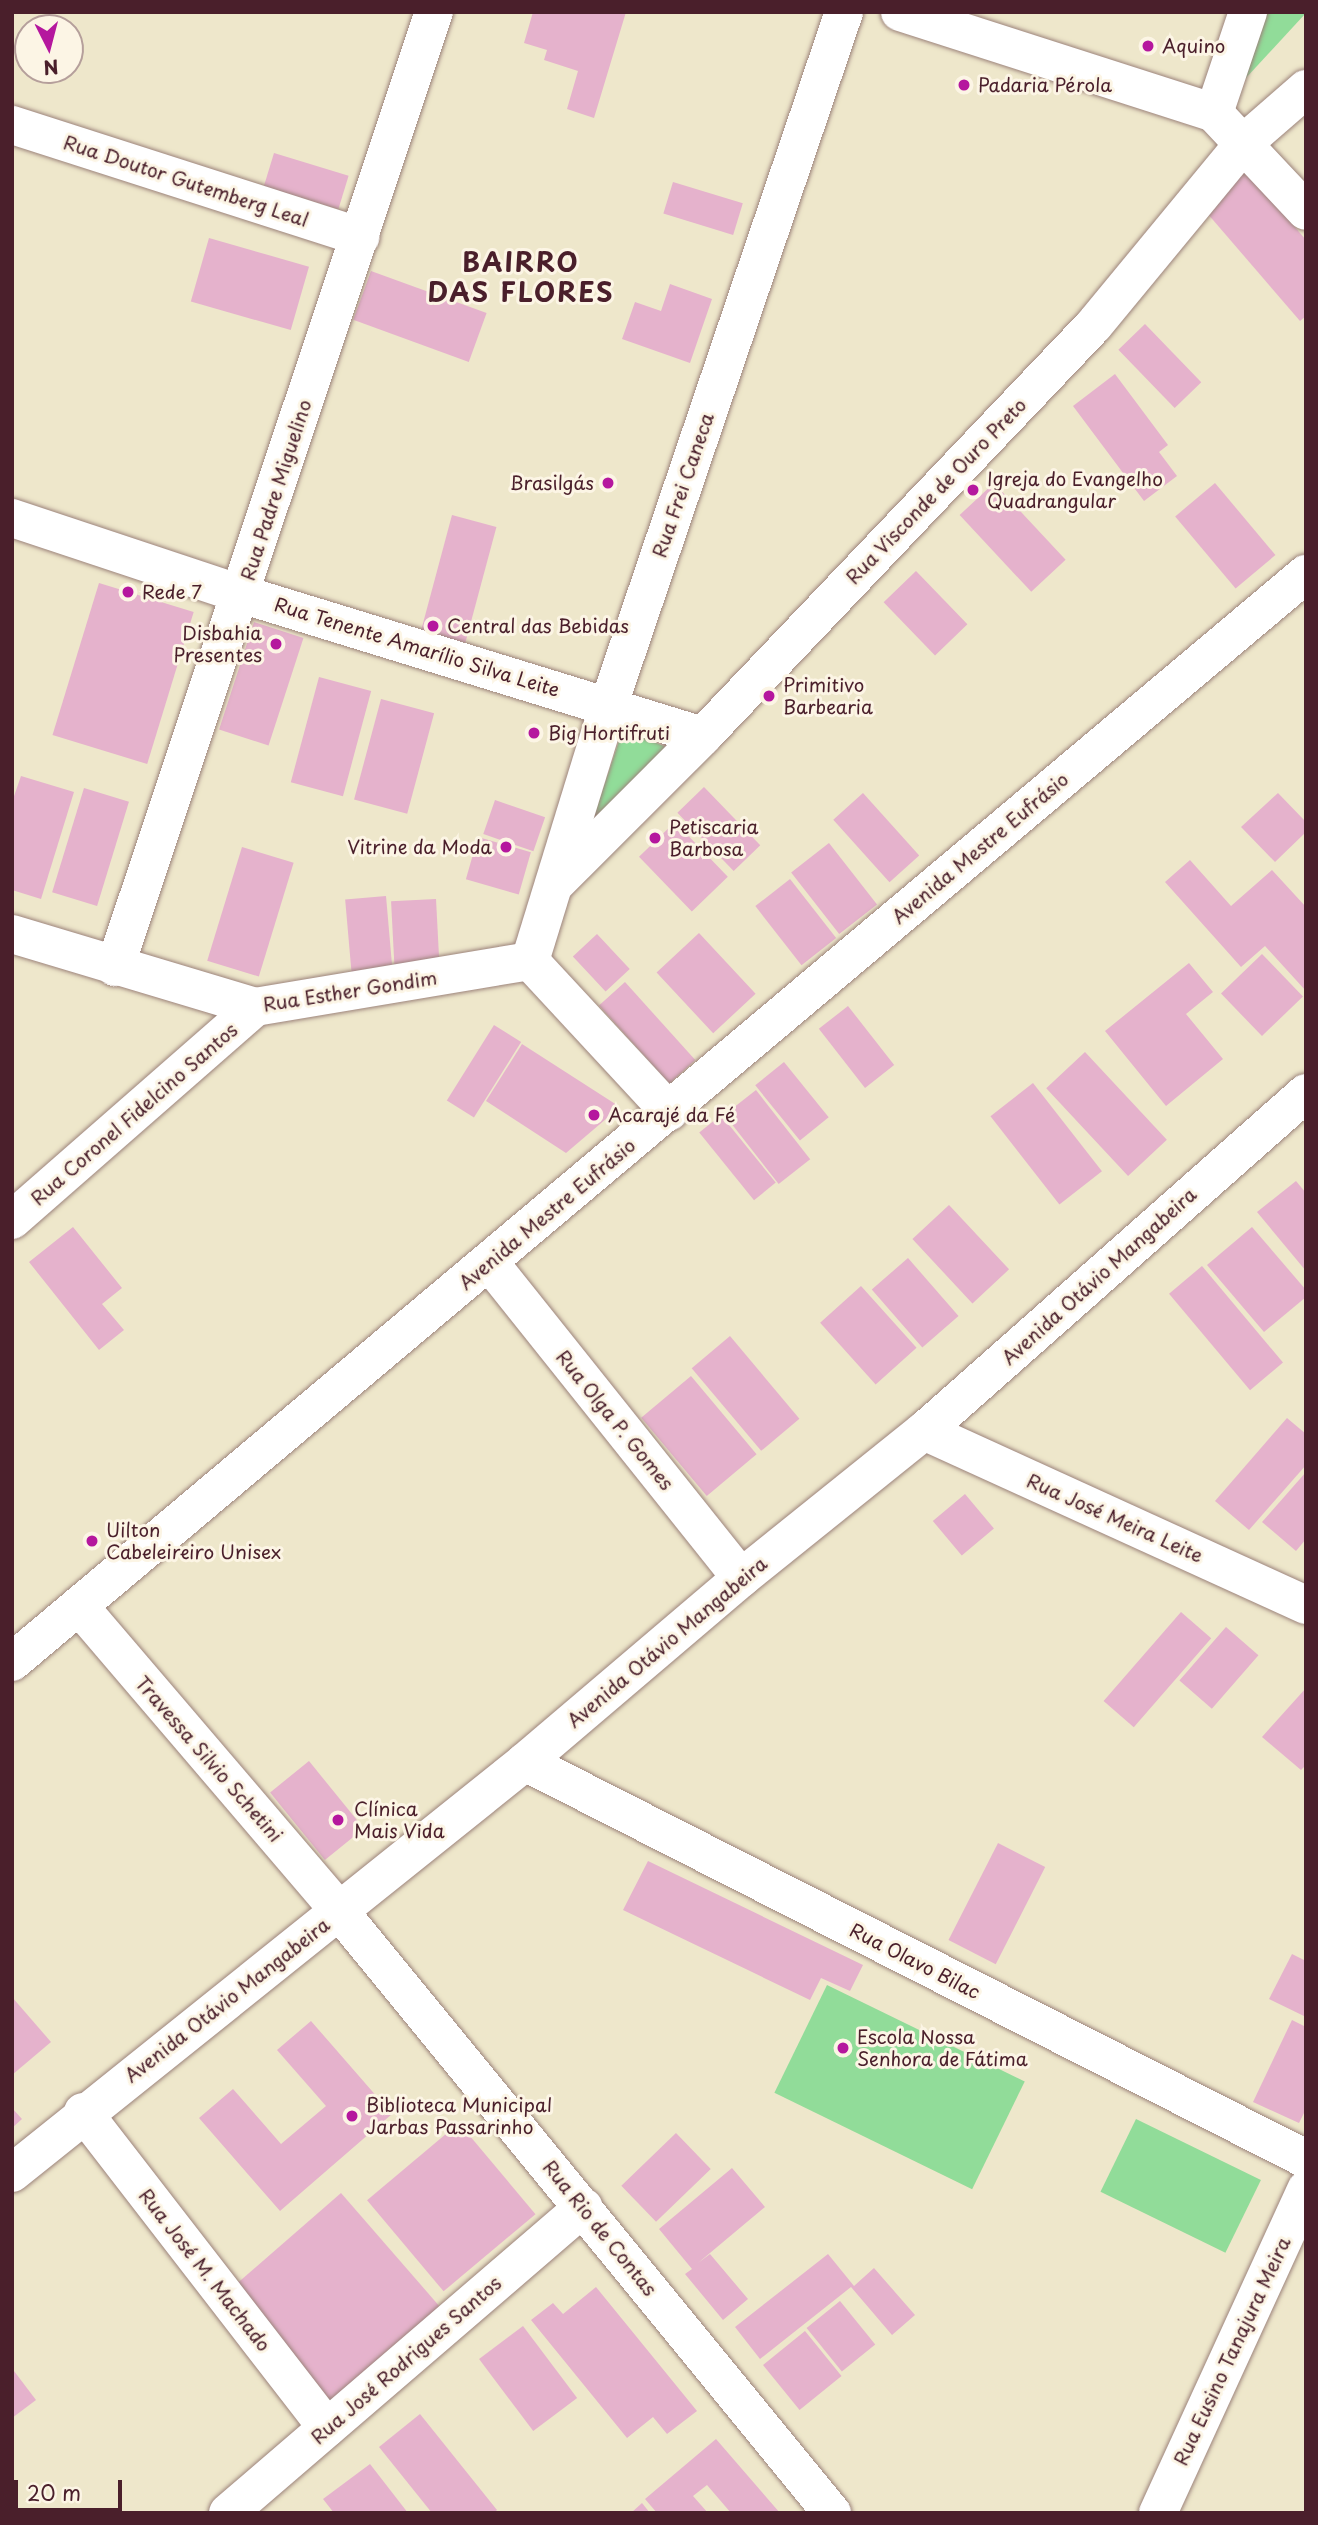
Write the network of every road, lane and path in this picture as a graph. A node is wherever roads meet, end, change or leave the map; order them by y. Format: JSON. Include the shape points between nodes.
{"nodes":[{"id":1,"x":434,"y":12,"type":"edge"},
{"id":2,"x":844,"y":12,"type":"edge"},
{"id":3,"x":900,"y":12,"type":"edge"},
{"id":4,"x":1248,"y":12,"type":"edge"},
{"id":5,"x":1306,"y":89,"type":"edge"},
{"id":6,"x":1214,"y":113,"type":"junction"},
{"id":7,"x":12,"y":125,"type":"edge"},
{"id":8,"x":1245,"y":142,"type":"junction"},
{"id":9,"x":1306,"y":211,"type":"edge"},
{"id":10,"x":360,"y":237,"type":"junction"},
{"id":11,"x":12,"y":518,"type":"edge"},
{"id":12,"x":1306,"y":574,"type":"edge"},
{"id":13,"x":241,"y":594,"type":"junction"},
{"id":14,"x":609,"y":704,"type":"junction"},
{"id":15,"x":703,"y":736,"type":"junction"},
{"id":16,"x":556,"y":883,"type":"junction"},
{"id":17,"x":12,"y":933,"type":"edge"},
{"id":18,"x":530,"y":961,"type":"junction"},
{"id":19,"x":115,"y":967,"type":"junction"},
{"id":20,"x":255,"y":1007,"type":"junction"},
{"id":21,"x":1306,"y":1093,"type":"edge"},
{"id":22,"x":669,"y":1111,"type":"junction"},
{"id":23,"x":12,"y":1220,"type":"edge"},
{"id":24,"x":489,"y":1262,"type":"junction"},
{"id":25,"x":924,"y":1431,"type":"junction"},
{"id":26,"x":741,"y":1578,"type":"junction"},
{"id":27,"x":1306,"y":1605,"type":"edge"},
{"id":28,"x":79,"y":1606,"type":"junction"},
{"id":29,"x":12,"y":1662,"type":"edge"},
{"id":30,"x":525,"y":1762,"type":"junction"},
{"id":31,"x":340,"y":1912,"type":"junction"},
{"id":32,"x":83,"y":2112,"type":"junction"},
{"id":33,"x":1306,"y":2159,"type":"edge"},
{"id":34,"x":12,"y":2173,"type":"edge"},
{"id":35,"x":1306,"y":2189,"type":"edge"},
{"id":36,"x":584,"y":2207,"type":"junction"},
{"id":37,"x":327,"y":2428,"type":"junction"},
{"id":38,"x":228,"y":2513,"type":"edge"},
{"id":39,"x":832,"y":2513,"type":"edge"},
{"id":40,"x":1158,"y":2513,"type":"edge"}],
"edges":[{"from":1,"to":10,"type":"street","name":"Rua Padre Miguelino"},
{"from":2,"to":14,"type":"street","name":"Rua Frei Caneca"},
{"from":3,"to":6,"type":"street"},
{"from":4,"to":6,"type":"street"},
{"from":5,"to":8,"type":"street","name":"Rua Visconde de Ouro Preto"},
{"from":6,"to":8,"type":"street"},
{"from":7,"to":10,"type":"street","name":"Rua Doutor Gutemberg Leal"},
{"from":8,"to":9,"type":"street"},
{"from":8,"to":15,"type":"street","name":"Rua Visconde de Ouro Preto","via":[[1094,325]]},
{"from":10,"to":13,"type":"street","name":"Rua Padre Miguelino"},
{"from":11,"to":13,"type":"street","name":"Rua Tenente Amarílio Silva Leite"},
{"from":12,"to":22,"type":"street","name":"Avenida Mestre Eufrásio"},
{"from":13,"to":14,"type":"street","name":"Rua Tenente Amarílio Silva Leite"},
{"from":13,"to":19,"type":"street","name":"Rua Padre Miguelino"},
{"from":14,"to":15,"type":"street","name":"Rua Tenente Amarílio Silva Leite"},
{"from":14,"to":16,"type":"street","name":"Rua Frei Caneca"},
{"from":15,"to":16,"type":"street","name":"Rua Visconde de Ouro Preto"},
{"from":16,"to":18,"type":"street","name":"Rua Frei Caneca"},
{"from":17,"to":19,"type":"street","name":"Rua Esther Gondim"},
{"from":18,"to":20,"type":"street","name":"Rua Esther Gondim"},
{"from":18,"to":22,"type":"street"},
{"from":19,"to":20,"type":"street","name":"Rua Esther Gondim"},
{"from":20,"to":23,"type":"street","name":"Rua Coronel Fidelcino Santos"},
{"from":21,"to":25,"type":"street","name":"Avenida Otávio Mangabeira"},
{"from":22,"to":24,"type":"street","name":"Avenida Mestre Eufrásio"},
{"from":24,"to":26,"type":"street","name":"Rua Olga P. Gomes"},
{"from":24,"to":28,"type":"street","name":"Avenida Mestre Eufrásio"},
{"from":25,"to":26,"type":"street","name":"Avenida Otávio Mangabeira"},
{"from":25,"to":27,"type":"street","name":"Rua José Meira Leite"},
{"from":26,"to":30,"type":"street","name":"Avenida Otávio Mangabeira"},
{"from":28,"to":29,"type":"street","name":"Avenida Mestre Eufrásio"},
{"from":28,"to":31,"type":"street","name":"Travessa Silvio Schetini"},
{"from":30,"to":31,"type":"street","name":"Avenida Otávio Mangabeira"},
{"from":30,"to":33,"type":"street","name":"Rua Olavo Bilac"},
{"from":31,"to":32,"type":"street","name":"Avenida Otávio Mangabeira"},
{"from":31,"to":36,"type":"street","name":"Rua Rio de Contas"},
{"from":32,"to":34,"type":"street","name":"Avenida Otávio Mangabeira"},
{"from":32,"to":37,"type":"street","name":"Rua José M. Machado"},
{"from":35,"to":40,"type":"street","name":"Rua Eusino Tanajura Meira"},
{"from":36,"to":37,"type":"street","name":"Rua José Rodrigues Santos"},
{"from":36,"to":39,"type":"street","name":"Rua Rio de Contas"},
{"from":37,"to":38,"type":"street","name":"Rua José Rodrigues Santos"}]}
